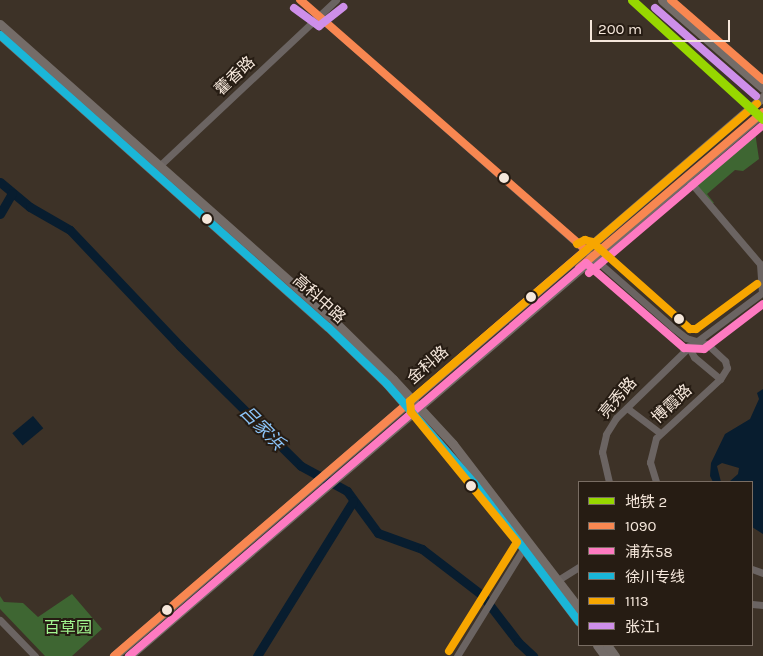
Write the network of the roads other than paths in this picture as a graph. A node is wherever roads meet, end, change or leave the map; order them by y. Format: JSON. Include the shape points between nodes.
{"nodes":[{"id":1,"x":300,"y":0,"type":"edge"},
{"id":2,"x":336,"y":0,"type":"edge"},
{"id":3,"x":662,"y":0,"type":"edge"},
{"id":4,"x":671,"y":0,"type":"edge"},
{"id":5,"x":318,"y":16,"type":"junction"},
{"id":6,"x":0,"y":24,"type":"edge"},
{"id":7,"x":0,"y":35,"type":"edge"},
{"id":8,"x":763,"y":80,"type":"edge"},
{"id":9,"x":763,"y":88,"type":"edge"},
{"id":10,"x":763,"y":97,"type":"edge"},
{"id":11,"x":763,"y":112,"type":"edge"},
{"id":12,"x":157,"y":169,"type":"junction"},
{"id":13,"x":686,"y":178,"type":"junction"},
{"id":14,"x":589,"y":253,"type":"junction"},
{"id":15,"x":763,"y":292,"type":"edge"},
{"id":16,"x":686,"y":338,"type":"junction"},
{"id":17,"x":699,"y":340,"type":"junction"},
{"id":18,"x":688,"y":348,"type":"junction"},
{"id":19,"x":720,"y":379,"type":"junction"},
{"id":20,"x":409,"y":402,"type":"junction"},
{"id":21,"x":627,"y":408,"type":"junction"},
{"id":22,"x":416,"y":409,"type":"junction"},
{"id":23,"x":660,"y":433,"type":"junction"},
{"id":24,"x":609,"y":481,"type":"edge"},
{"id":25,"x":656,"y":481,"type":"edge"},
{"id":26,"x":526,"y":545,"type":"junction"},
{"id":27,"x":578,"y":567,"type":"edge"},
{"id":28,"x":558,"y":580,"type":"junction"},
{"id":29,"x":578,"y":607,"type":"edge"},
{"id":30,"x":0,"y":620,"type":"edge"},
{"id":31,"x":578,"y":621,"type":"edge"},
{"id":32,"x":0,"y":624,"type":"edge"},
{"id":33,"x":30,"y":656,"type":"edge"},
{"id":34,"x":35,"y":656,"type":"edge"},
{"id":35,"x":114,"y":656,"type":"edge"},
{"id":36,"x":129,"y":656,"type":"edge"},
{"id":37,"x":457,"y":656,"type":"edge"}],
"edges":[{"from":1,"to":5,"type":"street"},
{"from":2,"to":5,"type":"street","name":"藿香路"},
{"from":3,"to":9,"type":"main road"},
{"from":4,"to":8,"type":"main road"},
{"from":5,"to":12,"type":"street","name":"藿香路"},
{"from":5,"to":14,"type":"street"},
{"from":6,"to":12,"type":"main road","name":"高科中路"},
{"from":7,"to":12,"type":"main road","name":"高科中路"},
{"from":10,"to":14,"type":"main road","name":"金科路"},
{"from":11,"to":13,"type":"main road","name":"金科路"},
{"from":12,"to":20,"type":"main road","name":"高科中路"},
{"from":13,"to":14,"type":"main road","name":"金科路"},
{"from":13,"to":15,"type":"street","via":[[760,264]]},
{"from":14,"to":16,"type":"street"},
{"from":14,"to":20,"type":"main road","name":"金科路"},
{"from":14,"to":22,"type":"main road","name":"金科路"},
{"from":15,"to":17,"type":"street","name":"亮秀路"},
{"from":16,"to":17,"type":"street"},
{"from":16,"to":18,"type":"street"},
{"from":17,"to":18,"type":"street","name":"亮秀路"},
{"from":17,"to":19,"type":"street","via":[[727,364]]},
{"from":18,"to":19,"type":"street"},
{"from":18,"to":21,"type":"street","name":"亮秀路"},
{"from":19,"to":23,"type":"street","name":"博霞路"},
{"from":20,"to":22,"type":"main road","name":"高科中路"},
{"from":20,"to":35,"type":"main road","name":"金科路"},
{"from":21,"to":23,"type":"street"},
{"from":21,"to":24,"type":"street","name":"亮秀路","via":[[610,426],[604,443],[603,463]]},
{"from":22,"to":26,"type":"main road","name":"高科中路"},
{"from":22,"to":36,"type":"main road","name":"金科路"},
{"from":23,"to":25,"type":"street","name":"博霞路","via":[[650,456]]},
{"from":26,"to":28,"type":"main road","name":"高科中路"},
{"from":26,"to":31,"type":"main road","name":"高科中路"},
{"from":26,"to":37,"type":"street"},
{"from":27,"to":28,"type":"street"},
{"from":28,"to":29,"type":"main road","name":"高科中路"},
{"from":30,"to":34,"type":"street"},
{"from":32,"to":33,"type":"street"}]}
